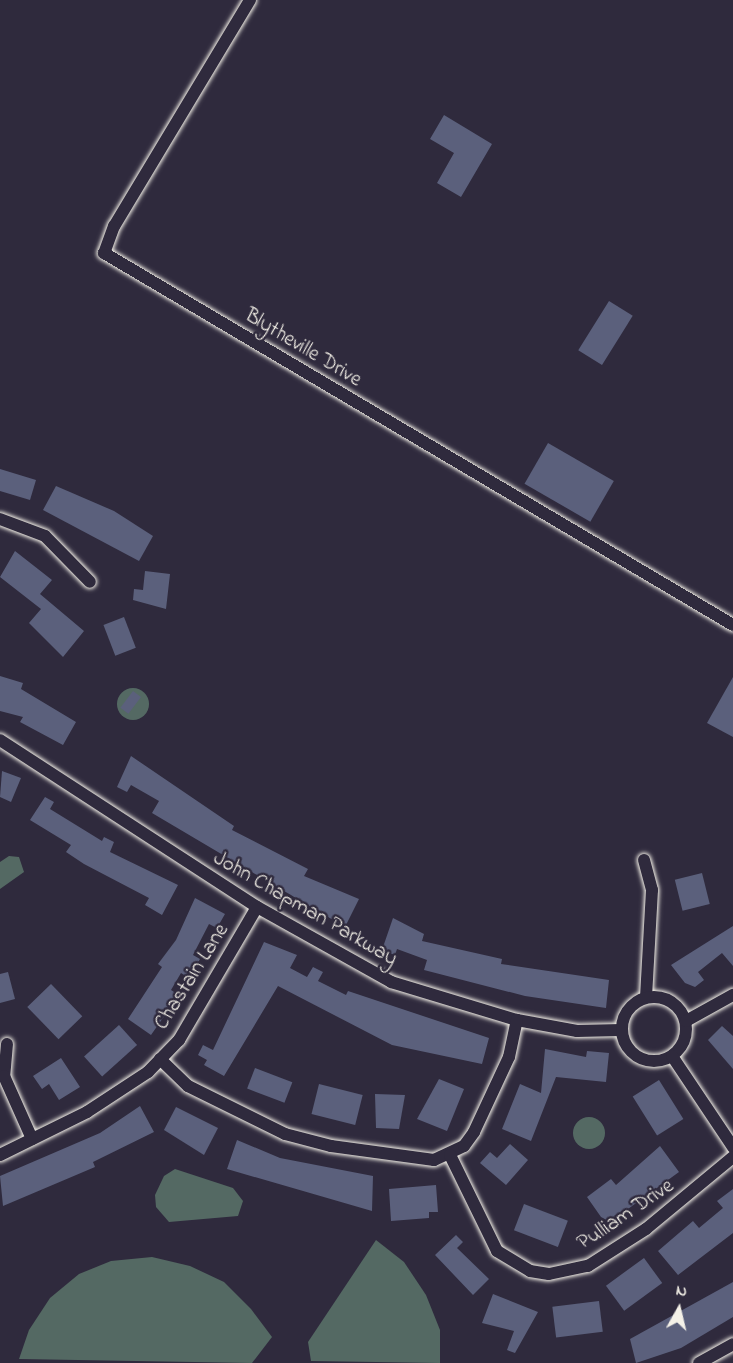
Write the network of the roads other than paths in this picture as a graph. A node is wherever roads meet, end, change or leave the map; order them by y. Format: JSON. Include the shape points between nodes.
{"nodes":[{"id":1,"x":250,"y":0,"type":"edge"},
{"id":2,"x":0,"y":519,"type":"edge"},
{"id":3,"x":90,"y":582,"type":"dead end"},
{"id":4,"x":733,"y":625,"type":"edge"},
{"id":5,"x":0,"y":740,"type":"edge"},
{"id":6,"x":644,"y":860,"type":"dead end"},
{"id":7,"x":257,"y":907,"type":"junction"},
{"id":8,"x":733,"y":995,"type":"edge"},
{"id":9,"x":646,"y":998,"type":"junction"},
{"id":10,"x":517,"y":1020,"type":"junction"},
{"id":11,"x":686,"y":1021,"type":"junction"},
{"id":12,"x":621,"y":1030,"type":"junction"},
{"id":13,"x":7,"y":1044,"type":"dead end"},
{"id":14,"x":672,"y":1056,"type":"junction"},
{"id":15,"x":160,"y":1059,"type":"junction"},
{"id":16,"x":32,"y":1139,"type":"junction"},
{"id":17,"x":733,"y":1147,"type":"edge"},
{"id":18,"x":0,"y":1155,"type":"edge"},
{"id":19,"x":450,"y":1155,"type":"junction"},
{"id":20,"x":733,"y":1157,"type":"edge"},
{"id":21,"x":733,"y":1344,"type":"edge"},
{"id":22,"x":699,"y":1363,"type":"edge"}],
"edges":[{"from":1,"to":4,"type":"street","name":"Blytheville Drive","via":[[114,226],[104,253]]},
{"from":2,"to":3,"type":"street","via":[[45,536]]},
{"from":5,"to":7,"type":"street","name":"John Chapman Parkway"},
{"from":6,"to":9,"type":"street","via":[[652,890]]},
{"from":7,"to":10,"type":"street","name":"John Chapman Parkway","via":[[391,982]]},
{"from":7,"to":15,"type":"street","name":"Chastain Lane","via":[[214,986]]},
{"from":8,"to":11,"type":"street"},
{"from":9,"to":11,"type":"street","via":[[669,1001]]},
{"from":9,"to":12,"type":"street","via":[[626,1012]]},
{"from":10,"to":12,"type":"street","name":"John Chapman Parkway","via":[[578,1031]]},
{"from":10,"to":19,"type":"street","via":[[508,1057],[474,1132]]},
{"from":11,"to":14,"type":"street","via":[[683,1044]]},
{"from":12,"to":14,"type":"street","via":[[639,1059],[653,1062]]},
{"from":13,"to":16,"type":"street","via":[[4,1076]]},
{"from":14,"to":17,"type":"street"},
{"from":15,"to":16,"type":"street","name":"Chastain Lane","via":[[87,1112]]},
{"from":15,"to":19,"type":"street","via":[[188,1086],[285,1134],[421,1161]]},
{"from":16,"to":18,"type":"street","name":"Chastain Lane"},
{"from":19,"to":20,"type":"street","name":"Pulliam Drive","via":[[497,1251],[521,1267],[549,1274],[588,1266],[646,1229]]},
{"from":21,"to":22,"type":"street"}]}
